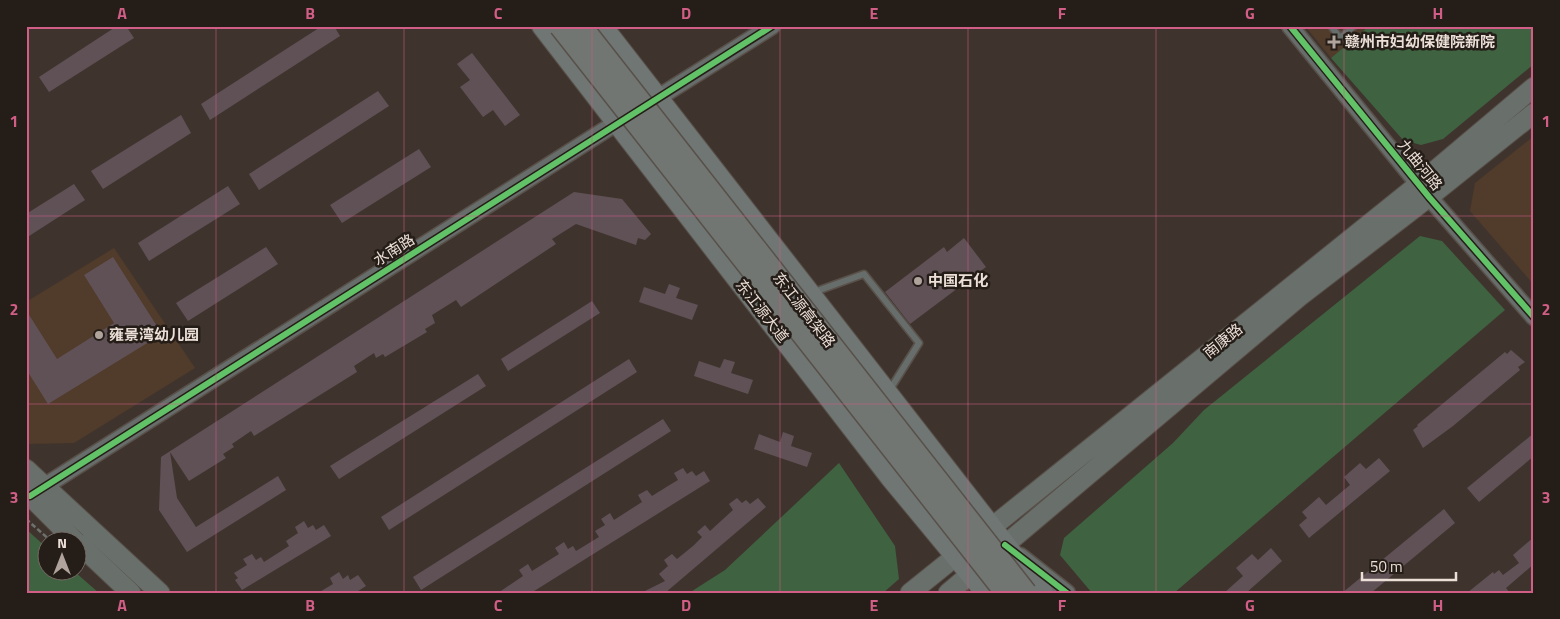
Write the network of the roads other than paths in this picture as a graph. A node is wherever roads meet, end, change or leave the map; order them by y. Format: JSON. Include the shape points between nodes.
{"nodes":[{"id":1,"x":542,"y":26,"type":"edge"},
{"id":2,"x":560,"y":26,"type":"edge"},
{"id":3,"x":581,"y":26,"type":"edge"},
{"id":4,"x":602,"y":26,"type":"edge"},
{"id":5,"x":772,"y":26,"type":"edge"},
{"id":6,"x":1290,"y":26,"type":"edge"},
{"id":7,"x":1331,"y":26,"type":"edge"},
{"id":8,"x":1354,"y":26,"type":"edge"},
{"id":9,"x":1534,"y":87,"type":"edge"},
{"id":10,"x":658,"y":98,"type":"junction"},
{"id":11,"x":1534,"y":113,"type":"edge"},
{"id":12,"x":617,"y":122,"type":"junction"},
{"id":13,"x":1424,"y":191,"type":"junction"},
{"id":14,"x":811,"y":293,"type":"junction"},
{"id":15,"x":1534,"y":317,"type":"edge"},
{"id":16,"x":888,"y":392,"type":"junction"},
{"id":17,"x":26,"y":469,"type":"edge"},
{"id":18,"x":34,"y":491,"type":"edge"},
{"id":19,"x":991,"y":526,"type":"junction"},
{"id":20,"x":69,"y":532,"type":"edge"},
{"id":21,"x":1005,"y":545,"type":"junction"},
{"id":22,"x":88,"y":552,"type":"edge"},
{"id":23,"x":956,"y":554,"type":"junction"},
{"id":24,"x":970,"y":573,"type":"junction"},
{"id":25,"x":131,"y":593,"type":"edge"},
{"id":26,"x":160,"y":593,"type":"edge"},
{"id":27,"x":910,"y":593,"type":"edge"},
{"id":28,"x":948,"y":593,"type":"edge"},
{"id":29,"x":980,"y":593,"type":"edge"},
{"id":30,"x":986,"y":593,"type":"edge"},
{"id":31,"x":1006,"y":593,"type":"edge"},
{"id":32,"x":1026,"y":593,"type":"edge"},
{"id":33,"x":1043,"y":593,"type":"edge"},
{"id":34,"x":1067,"y":593,"type":"edge"}],
"edges":[{"from":1,"to":12,"type":"main road","name":"东江源大道"},
{"from":2,"to":31,"type":"highway","name":"东江源高架路","bridge":true},
{"from":3,"to":32,"type":"highway","name":"东江源高架路","bridge":true},
{"from":4,"to":10,"type":"main road"},
{"from":5,"to":10,"type":"street","name":"水南路"},
{"from":6,"to":13,"type":"street","name":"九曲河路"},
{"from":7,"to":8,"type":"lane","via":[[1340,38]]},
{"from":9,"to":13,"type":"main road","name":"南康路"},
{"from":10,"to":12,"type":"street","name":"水南路"},
{"from":10,"to":14,"type":"main road"},
{"from":11,"to":13,"type":"main road","name":"南康路"},
{"from":12,"to":18,"type":"street","name":"水南路"},
{"from":12,"to":23,"type":"main road","name":"东江源大道","via":[[890,477]]},
{"from":13,"to":15,"type":"street","name":"九曲河路"},
{"from":13,"to":19,"type":"main road","name":"南康路"},
{"from":13,"to":21,"type":"main road","name":"南康路"},
{"from":14,"to":16,"type":"main road"},
{"from":14,"to":16,"type":"lane","via":[[864,274],[919,343]]},
{"from":16,"to":19,"type":"main road"},
{"from":17,"to":18,"type":"main road"},
{"from":18,"to":20,"type":"main road"},
{"from":18,"to":26,"type":"main road"},
{"from":19,"to":21,"type":"main road"},
{"from":19,"to":23,"type":"main road","name":"南康路"},
{"from":21,"to":24,"type":"main road","name":"南康路"},
{"from":21,"to":33,"type":"main road"},
{"from":21,"to":34,"type":"street"},
{"from":22,"to":25,"type":"main road"},
{"from":23,"to":24,"type":"main road","name":"东江源大道"},
{"from":23,"to":27,"type":"main road","name":"南康路"},
{"from":24,"to":28,"type":"main road","name":"南康路"},
{"from":24,"to":29,"type":"street"},
{"from":24,"to":30,"type":"main road","name":"东江源大道"}]}
